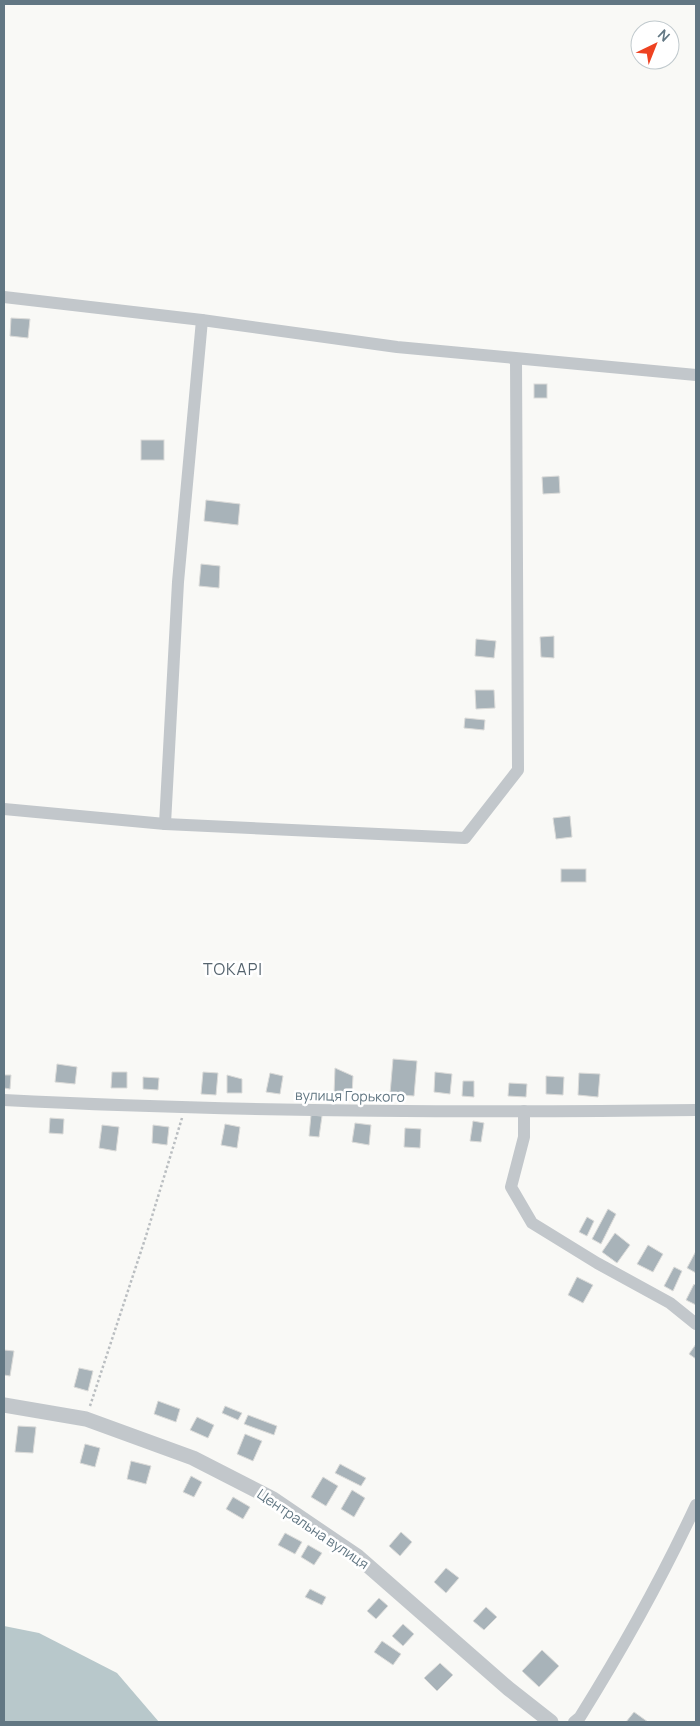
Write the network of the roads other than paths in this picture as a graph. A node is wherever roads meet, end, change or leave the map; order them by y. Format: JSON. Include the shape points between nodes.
{"nodes":[{"id":1,"x":4,"y":297,"type":"edge"},
{"id":2,"x":202,"y":320,"type":"junction"},
{"id":3,"x":516,"y":360,"type":"junction"},
{"id":4,"x":696,"y":375,"type":"edge"},
{"id":5,"x":4,"y":808,"type":"edge"},
{"id":6,"x":164,"y":824,"type":"junction"},
{"id":7,"x":4,"y":1100,"type":"edge"},
{"id":8,"x":696,"y":1110,"type":"edge"},
{"id":9,"x":524,"y":1111,"type":"junction"},
{"id":10,"x":696,"y":1324,"type":"edge"},
{"id":11,"x":4,"y":1405,"type":"edge"},
{"id":12,"x":696,"y":1505,"type":"edge"},
{"id":13,"x":551,"y":1722,"type":"edge"},
{"id":14,"x":574,"y":1722,"type":"edge"}],
"edges":[{"from":1,"to":2,"type":"street"},
{"from":2,"to":3,"type":"street"},
{"from":2,"to":6,"type":"street","via":[[178,582]]},
{"from":3,"to":4,"type":"street"},
{"from":3,"to":6,"type":"street","via":[[518,770],[465,838]]},
{"from":5,"to":6,"type":"street"},
{"from":7,"to":9,"type":"street","name":"вулиця Горького","via":[[356,1112]]},
{"from":8,"to":9,"type":"street","name":"вулиця Горького"},
{"from":9,"to":10,"type":"street","via":[[524,1136],[511,1187],[532,1223],[670,1303]]},
{"from":11,"to":13,"type":"street","name":"Центральна вулиця","via":[[86,1419],[194,1458],[273,1499],[357,1556]]},
{"from":12,"to":14,"type":"street","via":[[613,1665]]}]}
